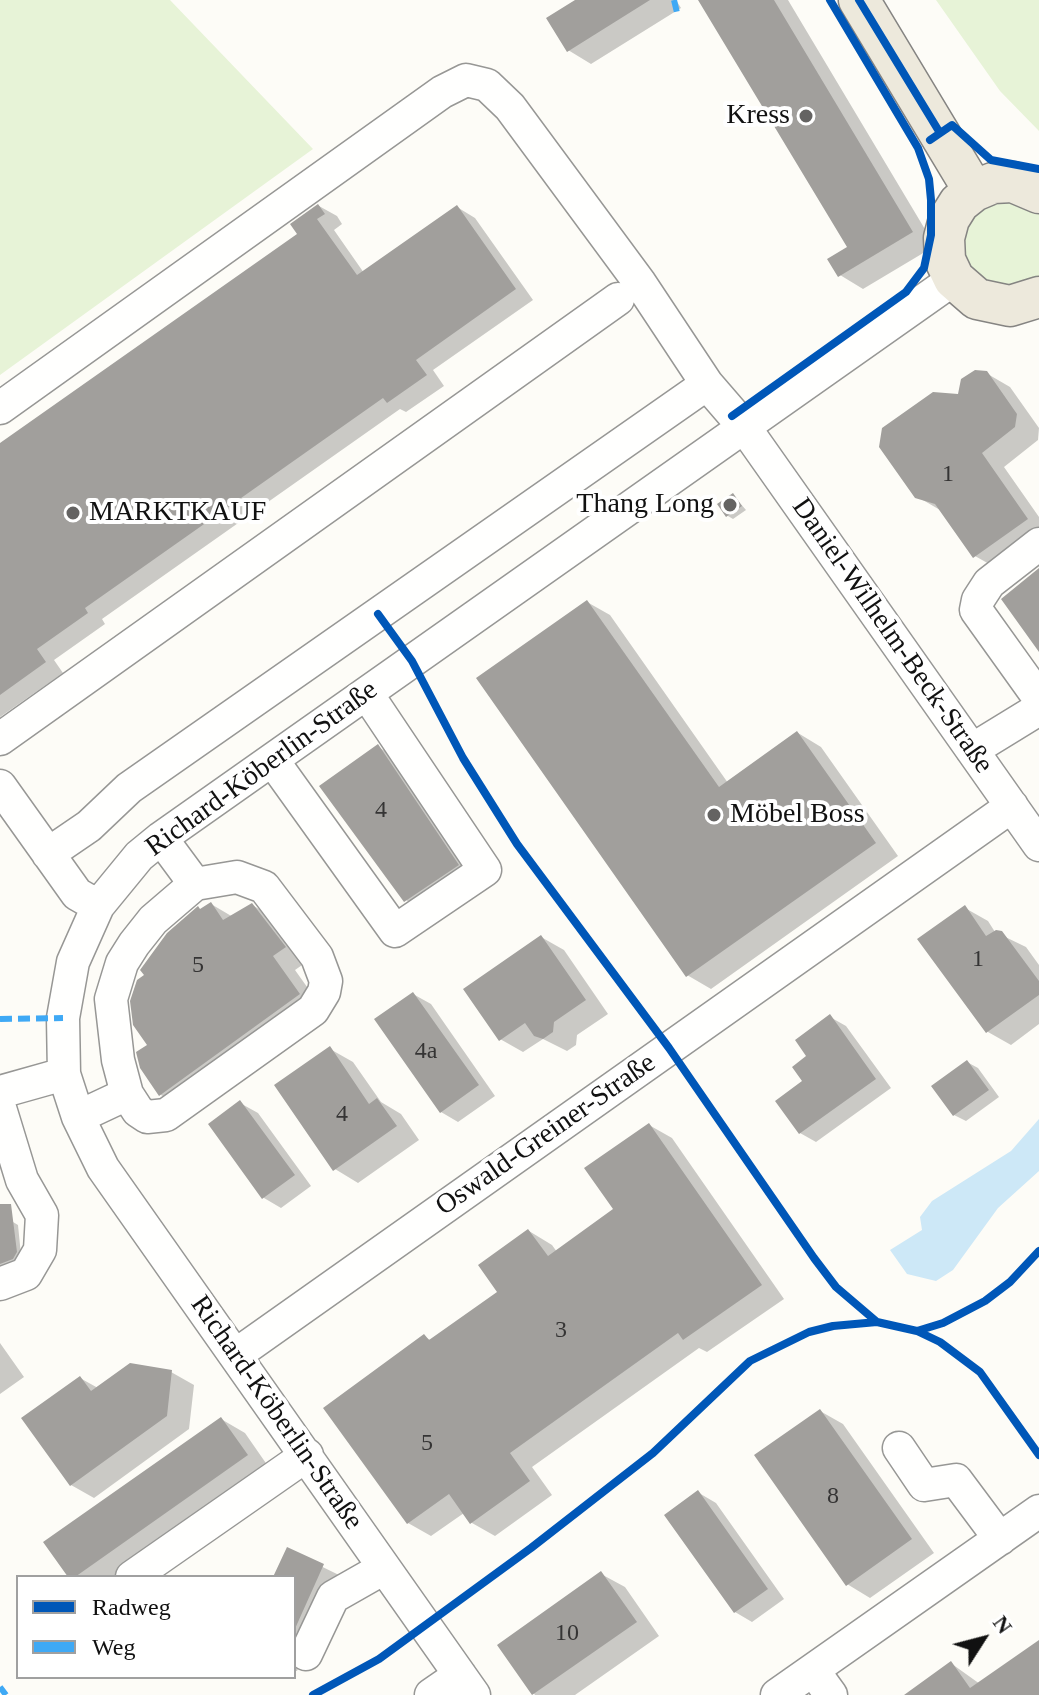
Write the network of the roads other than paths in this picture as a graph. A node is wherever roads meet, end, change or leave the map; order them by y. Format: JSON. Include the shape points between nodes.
{"nodes":[{"id":1,"x":859,"y":0,"type":"edge"},
{"id":2,"x":974,"y":191,"type":"junction"},
{"id":3,"x":1039,"y":193,"type":"edge"},
{"id":4,"x":954,"y":279,"type":"junction"},
{"id":5,"x":618,"y":299,"type":"dead end"},
{"id":6,"x":1038,"y":299,"type":"edge"},
{"id":7,"x":707,"y":384,"type":"junction"},
{"id":8,"x":0,"y":408,"type":"edge"},
{"id":9,"x":745,"y":428,"type":"junction"},
{"id":10,"x":1039,"y":544,"type":"edge"},
{"id":11,"x":367,"y":694,"type":"junction"},
{"id":12,"x":1039,"y":698,"type":"edge"},
{"id":13,"x":1039,"y":709,"type":"edge"},
{"id":14,"x":0,"y":739,"type":"edge"},
{"id":15,"x":972,"y":750,"type":"junction"},
{"id":16,"x":273,"y":761,"type":"junction"},
{"id":17,"x":0,"y":786,"type":"edge"},
{"id":18,"x":1012,"y":806,"type":"junction"},
{"id":19,"x":161,"y":838,"type":"junction"},
{"id":20,"x":1039,"y":845,"type":"edge"},
{"id":21,"x":48,"y":854,"type":"junction"},
{"id":22,"x":195,"y":884,"type":"junction"},
{"id":23,"x":98,"y":906,"type":"junction"},
{"id":24,"x":64,"y":1074,"type":"junction"},
{"id":25,"x":0,"y":1092,"type":"edge"},
{"id":26,"x":127,"y":1094,"type":"junction"},
{"id":27,"x":0,"y":1108,"type":"edge"},
{"id":28,"x":78,"y":1117,"type":"junction"},
{"id":29,"x":0,"y":1284,"type":"edge"},
{"id":30,"x":237,"y":1354,"type":"junction"},
{"id":31,"x":899,"y":1448,"type":"dead end"},
{"id":32,"x":307,"y":1455,"type":"junction"},
{"id":33,"x":1039,"y":1511,"type":"edge"},
{"id":34,"x":1000,"y":1539,"type":"junction"},
{"id":35,"x":384,"y":1568,"type":"junction"},
{"id":36,"x":135,"y":1575,"type":"edge"},
{"id":37,"x":306,"y":1654,"type":"dead end"},
{"id":38,"x":822,"y":1682,"type":"edge"},
{"id":39,"x":467,"y":1685,"type":"edge"},
{"id":40,"x":431,"y":1695,"type":"edge"},
{"id":41,"x":777,"y":1695,"type":"edge"}],
"edges":[{"from":1,"to":2,"type":"main road"},
{"from":2,"to":3,"type":"main road","via":[[1013,182]]},
{"from":2,"to":4,"type":"main road","via":[[959,203],[944,238],[945,260]]},
{"from":4,"to":6,"type":"main road","via":[[993,305]]},
{"from":4,"to":9,"type":"street","name":"Richard-Köberlin-Straße"},
{"from":5,"to":14,"type":"street"},
{"from":7,"to":8,"type":"street","name":"Daniel-Wilhelm-Beck-Straße","via":[[510,107],[487,85],[466,80],[442,92]]},
{"from":7,"to":9,"type":"street","name":"Daniel-Wilhelm-Beck-Straße"},
{"from":7,"to":21,"type":"street","via":[[129,788],[89,826]]},
{"from":9,"to":11,"type":"street","name":"Richard-Köberlin-Straße"},
{"from":9,"to":15,"type":"street","name":"Daniel-Wilhelm-Beck-Straße"},
{"from":10,"to":12,"type":"street","via":[[989,583],[976,610]]},
{"from":11,"to":16,"type":"street","name":"Richard-Köberlin-Straße"},
{"from":11,"to":16,"type":"street","via":[[485,870],[395,931]]},
{"from":13,"to":15,"type":"street"},
{"from":15,"to":18,"type":"street","name":"Daniel-Wilhelm-Beck-Straße"},
{"from":16,"to":19,"type":"street","name":"Richard-Köberlin-Straße"},
{"from":17,"to":21,"type":"street"},
{"from":18,"to":20,"type":"street","name":"Daniel-Wilhelm-Beck-Straße"},
{"from":18,"to":30,"type":"street","name":"Oswald-Greiner-Straße"},
{"from":19,"to":22,"type":"street"},
{"from":19,"to":23,"type":"street","name":"Richard-Köberlin-Straße"},
{"from":21,"to":23,"type":"street","via":[[77,894]]},
{"from":22,"to":26,"type":"street","via":[[153,920],[122,963],[112,1009]]},
{"from":22,"to":26,"type":"street","via":[[237,877],[264,887],[317,957],[326,981],[324,992],[313,1010],[166,1115],[147,1117]]},
{"from":23,"to":24,"type":"street","name":"Richard-Köberlin-Straße","via":[[65,989]]},
{"from":24,"to":25,"type":"street"},
{"from":24,"to":28,"type":"street","name":"Richard-Köberlin-Straße"},
{"from":26,"to":28,"type":"street"},
{"from":27,"to":29,"type":"street","via":[[22,1180],[42,1215],[40,1250],[26,1274]]},
{"from":28,"to":30,"type":"street","name":"Richard-Köberlin-Straße","via":[[103,1168]]},
{"from":30,"to":32,"type":"street","name":"Richard-Köberlin-Straße"},
{"from":31,"to":34,"type":"street","via":[[924,1485],[956,1480]]},
{"from":32,"to":35,"type":"street","name":"Richard-Köberlin-Straße"},
{"from":32,"to":36,"type":"street"},
{"from":33,"to":34,"type":"street"},
{"from":34,"to":38,"type":"street"},
{"from":35,"to":37,"type":"street","via":[[333,1597]]},
{"from":35,"to":39,"type":"street","name":"Richard-Köberlin-Straße"},
{"from":38,"to":41,"type":"street"},
{"from":39,"to":40,"type":"street"}]}
